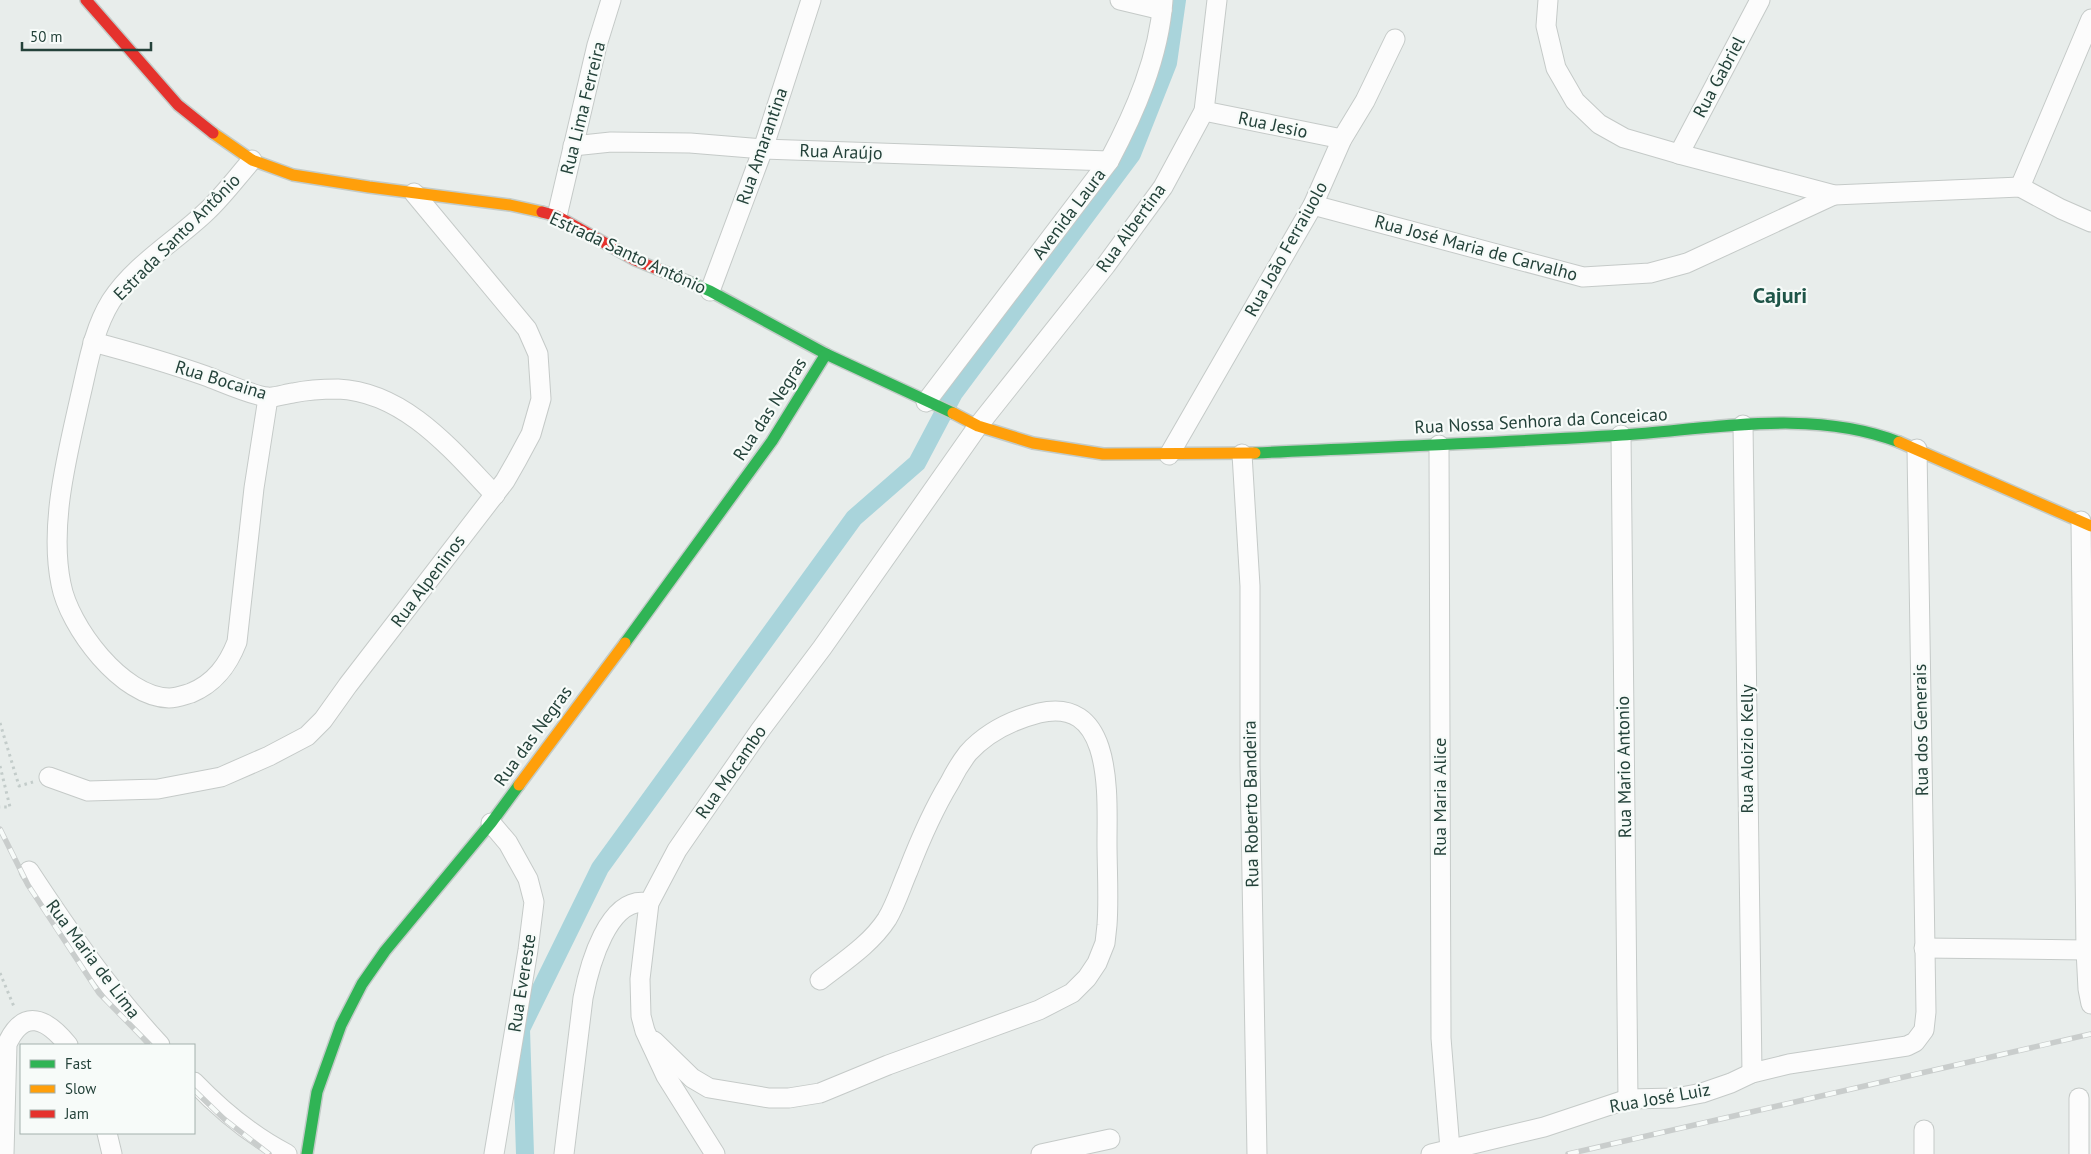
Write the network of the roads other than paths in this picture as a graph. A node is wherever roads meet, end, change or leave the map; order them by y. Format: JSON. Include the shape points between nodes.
{"nodes":[{"id":1,"x":86,"y":0,"type":"edge"},
{"id":2,"x":611,"y":0,"type":"edge"},
{"id":3,"x":811,"y":0,"type":"edge"},
{"id":4,"x":1120,"y":0,"type":"edge"},
{"id":5,"x":1217,"y":0,"type":"edge"},
{"id":6,"x":1548,"y":0,"type":"edge"},
{"id":7,"x":1760,"y":0,"type":"edge"},
{"id":8,"x":1163,"y":5,"type":"edge"},
{"id":9,"x":2091,"y":19,"type":"edge"},
{"id":10,"x":1395,"y":39,"type":"dead end"},
{"id":11,"x":1204,"y":111,"type":"junction"},
{"id":12,"x":1342,"y":139,"type":"junction"},
{"id":13,"x":573,"y":146,"type":"junction"},
{"id":14,"x":763,"y":149,"type":"junction"},
{"id":15,"x":1678,"y":154,"type":"junction"},
{"id":16,"x":252,"y":160,"type":"junction"},
{"id":17,"x":1109,"y":162,"type":"junction"},
{"id":18,"x":2020,"y":187,"type":"junction"},
{"id":19,"x":414,"y":193,"type":"junction"},
{"id":20,"x":1834,"y":195,"type":"junction"},
{"id":21,"x":1313,"y":205,"type":"junction"},
{"id":22,"x":557,"y":216,"type":"junction"},
{"id":23,"x":2091,"y":222,"type":"edge"},
{"id":24,"x":710,"y":291,"type":"junction"},
{"id":25,"x":93,"y":342,"type":"junction"},
{"id":26,"x":826,"y":354,"type":"junction"},
{"id":27,"x":268,"y":398,"type":"junction"},
{"id":28,"x":933,"y":404,"type":"junction"},
{"id":29,"x":972,"y":422,"type":"junction"},
{"id":30,"x":1743,"y":426,"type":"junction"},
{"id":31,"x":1621,"y":434,"type":"junction"},
{"id":32,"x":1439,"y":444,"type":"junction"},
{"id":33,"x":1917,"y":449,"type":"junction"},
{"id":34,"x":1242,"y":454,"type":"junction"},
{"id":35,"x":1169,"y":455,"type":"junction"},
{"id":36,"x":494,"y":494,"type":"junction"},
{"id":37,"x":2086,"y":524,"type":"edge"},
{"id":38,"x":50,"y":777,"type":"dead end"},
{"id":39,"x":491,"y":823,"type":"junction"},
{"id":40,"x":29,"y":871,"type":"dead end"},
{"id":41,"x":649,"y":903,"type":"junction"},
{"id":42,"x":1924,"y":948,"type":"junction"},
{"id":43,"x":2086,"y":950,"type":"junction"},
{"id":44,"x":820,"y":980,"type":"dead end"},
{"id":45,"x":2091,"y":1004,"type":"edge"},
{"id":46,"x":1926,"y":1012,"type":"joint"},
{"id":47,"x":645,"y":1031,"type":"junction"},
{"id":48,"x":67,"y":1044,"type":"edge"},
{"id":49,"x":159,"y":1044,"type":"edge"},
{"id":50,"x":1752,"y":1073,"type":"junction"},
{"id":51,"x":195,"y":1083,"type":"edge"},
{"id":52,"x":2079,"y":1098,"type":"dead end"},
{"id":53,"x":1628,"y":1100,"type":"junction"},
{"id":54,"x":1924,"y":1130,"type":"dead end"},
{"id":55,"x":107,"y":1134,"type":"edge"},
{"id":56,"x":1110,"y":1139,"type":"dead end"},
{"id":57,"x":1450,"y":1148,"type":"junction"},
{"id":58,"x":4,"y":1154,"type":"edge"},
{"id":59,"x":112,"y":1154,"type":"edge"},
{"id":60,"x":287,"y":1154,"type":"edge"},
{"id":61,"x":307,"y":1154,"type":"edge"},
{"id":62,"x":494,"y":1154,"type":"edge"},
{"id":63,"x":564,"y":1154,"type":"edge"},
{"id":64,"x":715,"y":1154,"type":"edge"},
{"id":65,"x":1040,"y":1154,"type":"edge"},
{"id":66,"x":1257,"y":1154,"type":"edge"},
{"id":67,"x":1431,"y":1154,"type":"edge"},
{"id":68,"x":1924,"y":1154,"type":"edge"},
{"id":69,"x":2079,"y":1154,"type":"edge"}],
"edges":[{"from":1,"to":16,"type":"main road","name":"Estrada Santo Antônio","via":[[178,105]]},
{"from":2,"to":13,"type":"street","name":"Rua Lima Ferreira"},
{"from":3,"to":14,"type":"street","name":"Rua Amarantina"},
{"from":4,"to":8,"type":"street"},
{"from":5,"to":11,"type":"street","name":"Rua Albertina"},
{"from":6,"to":15,"type":"street","name":"Rua José Maria de Carvalho","via":[[1546,26],[1556,68],[1575,101],[1599,124],[1624,138]]},
{"from":7,"to":15,"type":"street","name":"Rua Gabriel"},
{"from":8,"to":17,"type":"street","name":"Avenida Laura","via":[[1152,58],[1131,119]]},
{"from":9,"to":18,"type":"street"},
{"from":10,"to":12,"type":"street","name":"Rua João Ferraiuolo","via":[[1365,101]]},
{"from":11,"to":12,"type":"street","name":"Rua Jesio"},
{"from":11,"to":29,"type":"street","name":"Rua Albertina","via":[[1163,188],[1106,265]]},
{"from":12,"to":21,"type":"street","name":"Rua João Ferraiuolo"},
{"from":13,"to":14,"type":"street","name":"Rua Araújo","via":[[611,142],[690,143]]},
{"from":13,"to":22,"type":"street","name":"Rua Lima Ferreira"},
{"from":14,"to":17,"type":"street","name":"Rua Araújo"},
{"from":14,"to":24,"type":"street","name":"Rua Amarantina"},
{"from":15,"to":20,"type":"street","name":"Rua José Maria de Carvalho"},
{"from":16,"to":19,"type":"main road","name":"Estrada Santo Antônio","via":[[293,176]]},
{"from":16,"to":25,"type":"street","name":"Estrada Santo Antônio","via":[[208,211],[126,283],[111,302]]},
{"from":17,"to":28,"type":"street","name":"Avenida Laura"},
{"from":18,"to":20,"type":"street","name":"Rua José Maria de Carvalho"},
{"from":18,"to":23,"type":"street"},
{"from":19,"to":22,"type":"main road","name":"Estrada Santo Antônio","via":[[510,205]]},
{"from":19,"to":36,"type":"street","name":"Rua Alpeninos","via":[[527,328],[538,354],[541,399],[536,420],[517,460]]},
{"from":20,"to":21,"type":"street","name":"Rua José Maria de Carvalho","via":[[1687,263],[1650,273],[1582,277]]},
{"from":21,"to":35,"type":"street","name":"Rua João Ferraiuolo"},
{"from":22,"to":24,"type":"main road","name":"Estrada Santo Antônio","via":[[635,260]]},
{"from":24,"to":26,"type":"main road","name":"Estrada Santo Antônio"},
{"from":25,"to":27,"type":"street","name":"Rua Bocaina"},
{"from":25,"to":27,"type":"street","name":"Estrada Santo Antônio","via":[[62,485],[56,551],[61,584],[83,637],[119,674],[152,694],[169,698],[202,688],[217,677],[231,658],[237,642],[254,488]]},
{"from":26,"to":28,"type":"main road","name":"Estrada Santo Antônio"},
{"from":26,"to":39,"type":"main road","name":"Rua das Negras","via":[[767,448]]},
{"from":27,"to":36,"type":"street","name":"Rua Bocaina","via":[[293,392],[337,389],[354,390],[394,404],[439,438]]},
{"from":28,"to":29,"type":"main road","name":"Estrada Santo Antônio"},
{"from":29,"to":35,"type":"main road","name":"Rua Nossa Senhora da Conceicao","via":[[1033,443],[1103,454]]},
{"from":29,"to":41,"type":"street","name":"Rua Mocambo","via":[[822,648],[761,729],[678,850]]},
{"from":30,"to":31,"type":"main road","name":"Rua Nossa Senhora da Conceicao"},
{"from":30,"to":33,"type":"main road","name":"Rua Nossa Senhora da Conceicao","via":[[1804,424],[1847,428],[1881,435]]},
{"from":30,"to":50,"type":"street","name":"Rua Aloizio Kelly"},
{"from":31,"to":32,"type":"main road","name":"Rua Nossa Senhora da Conceicao"},
{"from":31,"to":53,"type":"street","name":"Rua Mario Antonio"},
{"from":32,"to":34,"type":"main road","name":"Rua Nossa Senhora da Conceicao"},
{"from":32,"to":57,"type":"street","name":"Rua Maria Alice","via":[[1441,1038]]},
{"from":33,"to":37,"type":"main road","name":"Rua Nossa Senhora da Conceicao"},
{"from":33,"to":42,"type":"street","name":"Rua dos Generais"},
{"from":34,"to":35,"type":"main road","name":"Rua Nossa Senhora da Conceicao"},
{"from":34,"to":66,"type":"street","name":"Rua Roberto Bandeira","via":[[1250,586]]},
{"from":36,"to":38,"type":"street","name":"Rua Alpeninos","via":[[323,720],[307,736],[221,777],[158,789],[88,791]]},
{"from":37,"to":43,"type":"street"},
{"from":39,"to":61,"type":"main road","name":"Rua das Negras","via":[[385,951],[362,984],[341,1026],[317,1092]]},
{"from":39,"to":62,"type":"street","name":"Rua Evereste","via":[[508,843],[528,879],[534,902]]},
{"from":40,"to":49,"type":"street","name":"Rua Maria de Lima","via":[[109,986]]},
{"from":41,"to":47,"type":"street","name":"Rua Mocambo","via":[[640,1000]]},
{"from":41,"to":63,"type":"street","via":[[640,901],[624,908],[600,941],[588,975]]},
{"from":42,"to":43,"type":"street"},
{"from":42,"to":46,"type":"street","name":"Rua dos Generais"},
{"from":43,"to":45,"type":"street"},
{"from":44,"to":47,"type":"street","via":[[862,946],[886,920],[898,900],[934,808],[967,754],[981,740],[998,728],[1044,712],[1072,714],[1090,728],[1098,739],[1108,809],[1107,926],[1105,943],[1097,963],[1072,992],[1039,1010],[820,1093],[789,1098],[709,1088],[692,1078]]},
{"from":46,"to":50,"type":"street","name":"Rua José Luiz","via":[[1924,1030],[1915,1042],[1907,1046],[1822,1058]]},
{"from":47,"to":64,"type":"street","name":"Rua Mocambo","via":[[666,1076]]},
{"from":48,"to":58,"type":"street","via":[[40,1021],[33,1020],[13,1030],[7,1044]]},
{"from":50,"to":53,"type":"street","name":"Rua José Luiz","via":[[1702,1094]]},
{"from":51,"to":60,"type":"street","via":[[246,1128]]},
{"from":52,"to":69,"type":"street"},
{"from":53,"to":57,"type":"street","name":"Rua José Luiz","via":[[1544,1127]]},
{"from":54,"to":68,"type":"street"},
{"from":55,"to":59,"type":"street"},
{"from":56,"to":65,"type":"street"},
{"from":57,"to":67,"type":"street","name":"Rua José Luiz"}]}
